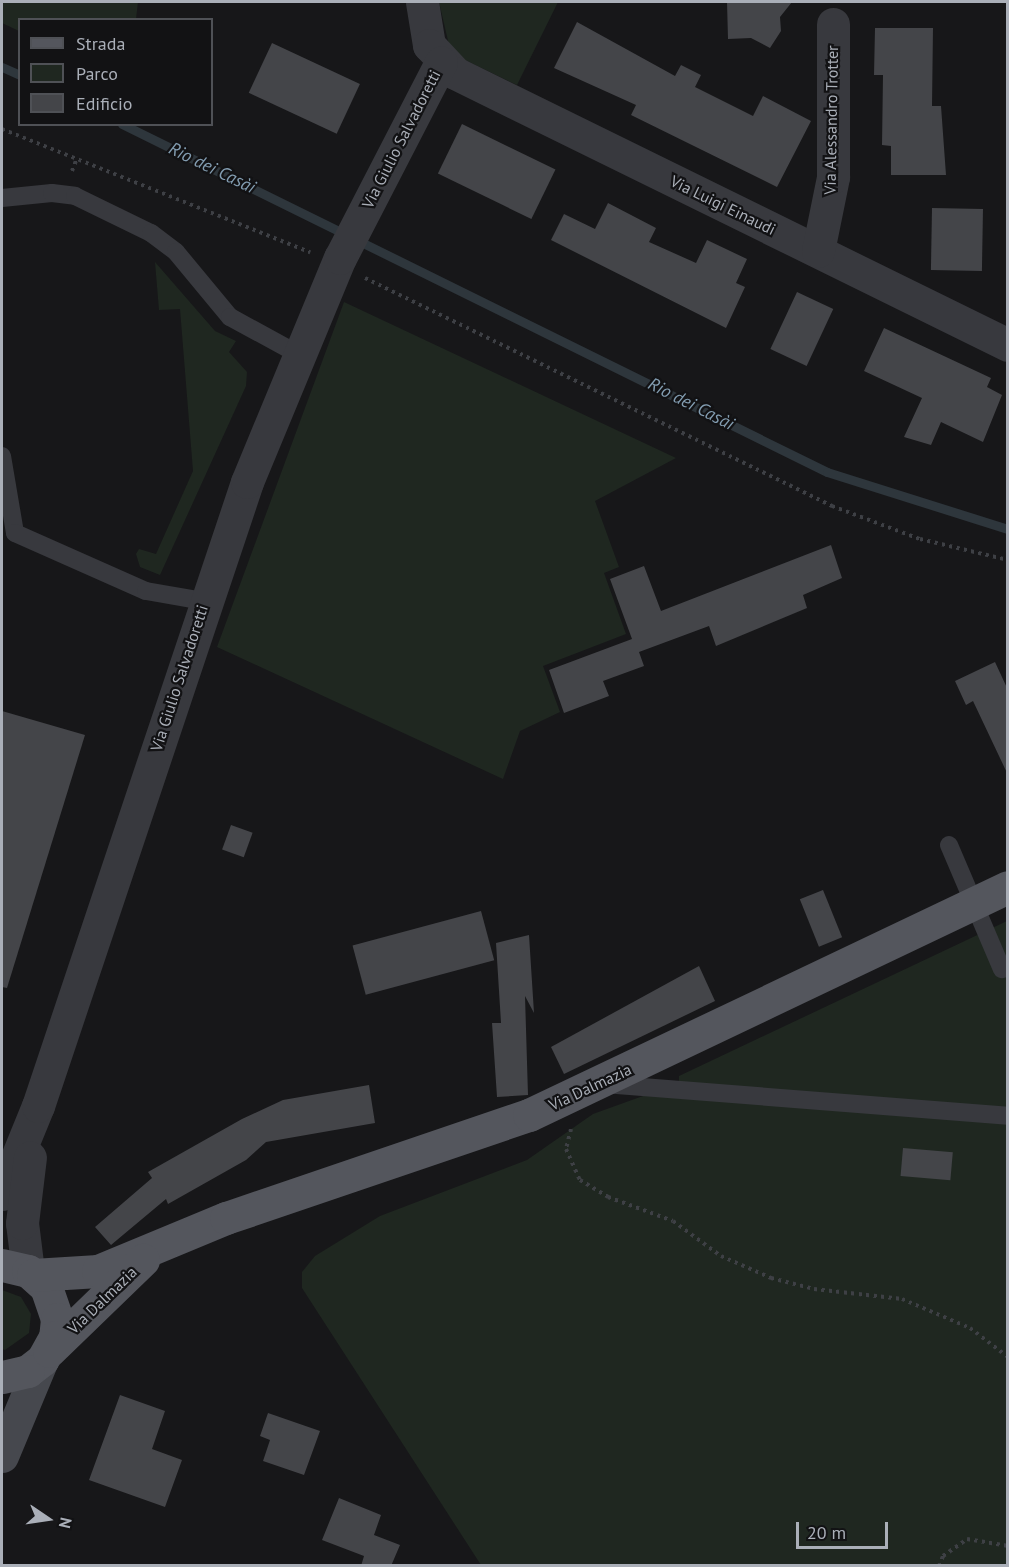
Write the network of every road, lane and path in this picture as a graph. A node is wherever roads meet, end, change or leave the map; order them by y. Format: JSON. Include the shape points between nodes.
{"nodes":[{"id":1,"x":422,"y":2,"type":"edge"},
{"id":2,"x":833,"y":24,"type":"dead end"},
{"id":3,"x":441,"y":62,"type":"junction"},
{"id":4,"x":2,"y":129,"type":"edge"},
{"id":5,"x":2,"y":198,"type":"edge"},
{"id":6,"x":818,"y":251,"type":"junction"},
{"id":7,"x":339,"y":263,"type":"junction"},
{"id":8,"x":1008,"y":345,"type":"edge"},
{"id":9,"x":298,"y":354,"type":"junction"},
{"id":10,"x":2,"y":456,"type":"edge"},
{"id":11,"x":1008,"y":560,"type":"edge"},
{"id":12,"x":204,"y":601,"type":"junction"},
{"id":13,"x":949,"y":845,"type":"dead end"},
{"id":14,"x":1008,"y":887,"type":"edge"},
{"id":15,"x":972,"y":905,"type":"junction"},
{"id":16,"x":1002,"y":969,"type":"dead end"},
{"id":17,"x":600,"y":1084,"type":"junction"},
{"id":18,"x":38,"y":1106,"type":"junction"},
{"id":19,"x":1008,"y":1116,"type":"edge"},
{"id":20,"x":573,"y":1120,"type":"dead end"},
{"id":21,"x":2,"y":1194,"type":"edge"},
{"id":22,"x":156,"y":1247,"type":"junction"},
{"id":23,"x":21,"y":1270,"type":"edge"},
{"id":24,"x":45,"y":1356,"type":"junction"},
{"id":25,"x":1008,"y":1358,"type":"edge"},
{"id":26,"x":2,"y":1377,"type":"edge"},
{"id":27,"x":2,"y":1456,"type":"edge"},
{"id":28,"x":1008,"y":1546,"type":"edge"},
{"id":29,"x":939,"y":1566,"type":"edge"}],
"edges":[{"from":1,"to":3,"type":"street","via":[[424,35]]},
{"from":2,"to":6,"type":"street","name":"Via Alessandro Trotter","via":[[833,177]]},
{"from":3,"to":6,"type":"street","name":"Via Luigi Einaudi","via":[[455,74]]},
{"from":3,"to":7,"type":"street","name":"Via Giulio Salvadoretti"},
{"from":4,"to":7,"type":"path"},
{"from":5,"to":9,"type":"lane","via":[[64,194],[151,233],[176,252],[230,317]]},
{"from":6,"to":8,"type":"street","name":"Via Luigi Einaudi"},
{"from":7,"to":9,"type":"street","name":"Via Giulio Salvadoretti"},
{"from":7,"to":11,"type":"path","via":[[832,506],[920,539]]},
{"from":9,"to":12,"type":"street","name":"Via Giulio Salvadoretti"},
{"from":10,"to":12,"type":"lane","via":[[15,533],[146,591]]},
{"from":12,"to":18,"type":"street","name":"Via Giulio Salvadoretti"},
{"from":13,"to":15,"type":"lane"},
{"from":14,"to":15,"type":"main road","name":"Via Dalmazia"},
{"from":15,"to":16,"type":"lane"},
{"from":15,"to":17,"type":"main road","name":"Via Dalmazia"},
{"from":17,"to":19,"type":"lane"},
{"from":17,"to":22,"type":"main road","name":"Via Dalmazia","via":[[484,1132],[277,1199]]},
{"from":18,"to":21,"type":"street","name":"Via Giulio Salvadoretti"},
{"from":18,"to":23,"type":"street","name":"Via Giulio Salvadoretti","via":[[23,1200]]},
{"from":20,"to":25,"type":"path","via":[[566,1149],[580,1180],[609,1197],[673,1221],[721,1256],[771,1278],[847,1295],[902,1299],[970,1328]]},
{"from":22,"to":23,"type":"main road","name":"Via Dalmazia","via":[[98,1271]]},
{"from":22,"to":24,"type":"main road","name":"Via Dalmazia"},
{"from":23,"to":24,"type":"main road","via":[[46,1287],[57,1319]]},
{"from":24,"to":26,"type":"main road","via":[[28,1371]]},
{"from":24,"to":27,"type":"street","name":"Via Dalmazia"},
{"from":28,"to":29,"type":"path","via":[[967,1539],[943,1556]]}]}
